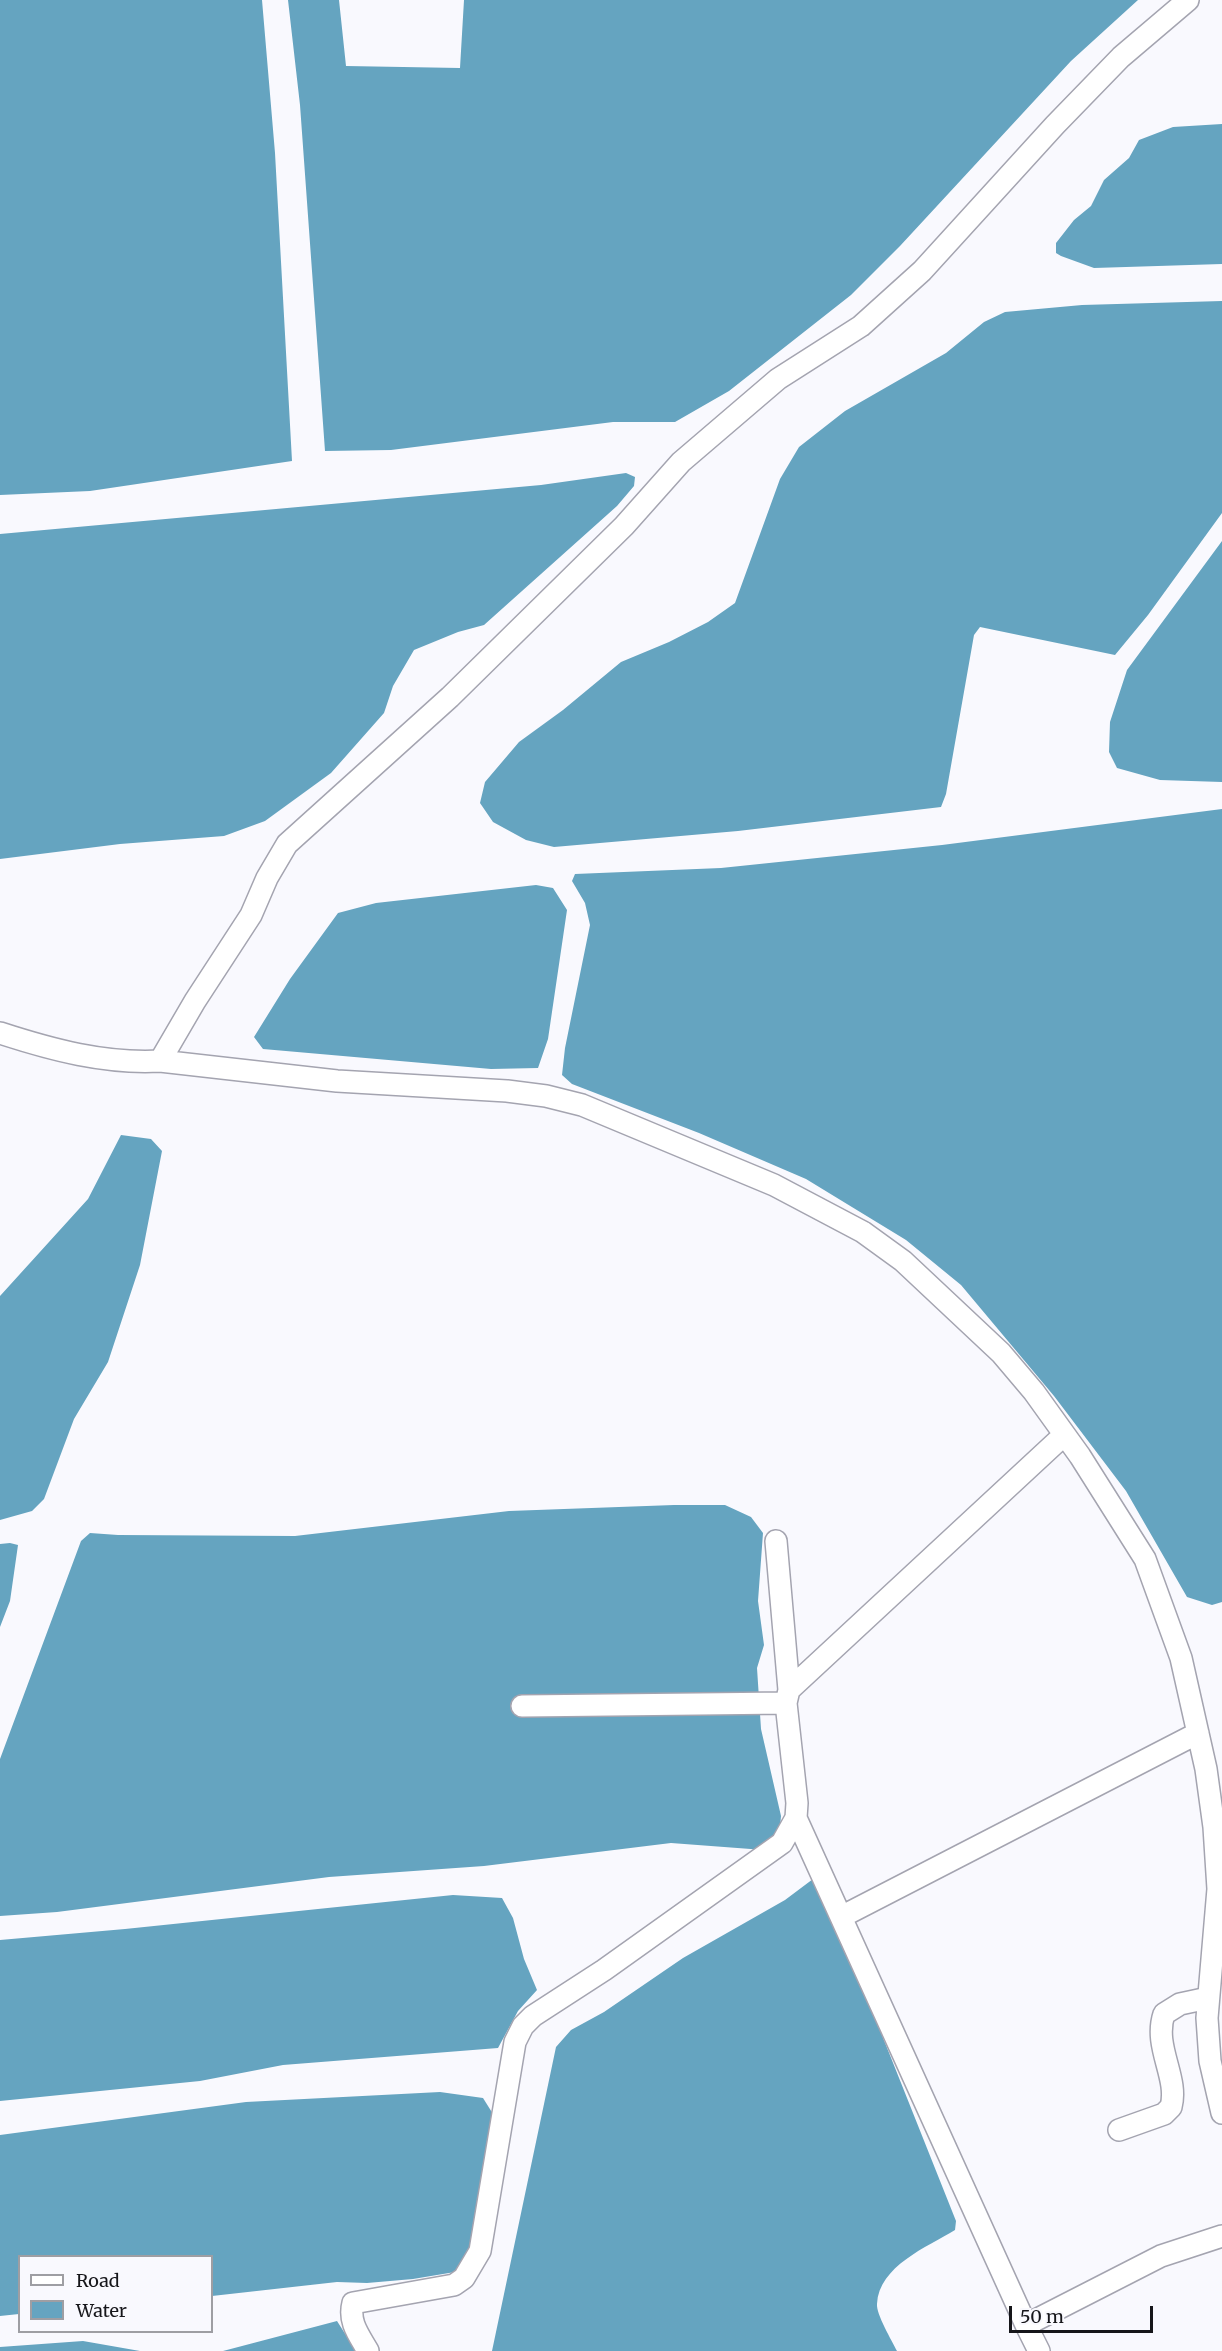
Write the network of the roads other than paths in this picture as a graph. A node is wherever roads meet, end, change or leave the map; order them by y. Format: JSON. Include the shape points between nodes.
{"nodes":[{"id":1,"x":1188,"y":0,"type":"edge"},
{"id":2,"x":0,"y":1033,"type":"edge"},
{"id":3,"x":160,"y":1061,"type":"junction"},
{"id":4,"x":1064,"y":1435,"type":"junction"},
{"id":5,"x":776,"y":1541,"type":"dead end"},
{"id":6,"x":787,"y":1696,"type":"junction"},
{"id":7,"x":522,"y":1706,"type":"dead end"},
{"id":8,"x":1198,"y":1733,"type":"junction"},
{"id":9,"x":796,"y":1818,"type":"junction"},
{"id":10,"x":1220,"y":1888,"type":"edge"},
{"id":11,"x":841,"y":1917,"type":"junction"},
{"id":12,"x":1209,"y":1998,"type":"junction"},
{"id":13,"x":1222,"y":2113,"type":"edge"},
{"id":14,"x":1119,"y":2130,"type":"dead end"},
{"id":15,"x":1222,"y":2236,"type":"edge"},
{"id":16,"x":1026,"y":2325,"type":"junction"},
{"id":17,"x":368,"y":2351,"type":"edge"},
{"id":18,"x":1039,"y":2351,"type":"edge"}],
"edges":[{"from":1,"to":3,"type":"street","via":[[1121,57],[1055,124],[922,272],[861,326],[778,379],[681,462],[624,525],[450,697],[287,844],[251,915]]},
{"from":2,"to":3,"type":"street","via":[[85,1056]]},
{"from":3,"to":4,"type":"street","via":[[337,1081],[546,1096],[582,1105],[649,1132],[774,1185],[863,1232],[903,1261],[1001,1353]]},
{"from":4,"to":6,"type":"street"},
{"from":4,"to":8,"type":"street","via":[[1144,1559],[1181,1659]]},
{"from":5,"to":6,"type":"street"},
{"from":6,"to":7,"type":"street"},
{"from":6,"to":9,"type":"street","via":[[798,1803]]},
{"from":8,"to":10,"type":"street"},
{"from":8,"to":11,"type":"street"},
{"from":9,"to":11,"type":"street"},
{"from":9,"to":17,"type":"street","via":[[782,1843],[523,2026],[514,2042],[480,2251],[464,2278],[454,2284],[353,2303],[350,2313],[354,2326]]},
{"from":10,"to":12,"type":"street"},
{"from":11,"to":16,"type":"street"},
{"from":12,"to":13,"type":"street","via":[[1210,2061]]},
{"from":12,"to":14,"type":"street","via":[[1180,2004],[1164,2014],[1159,2034],[1172,2091],[1171,2107],[1164,2114]]},
{"from":15,"to":16,"type":"street","via":[[1161,2256]]},
{"from":16,"to":18,"type":"street"}]}
